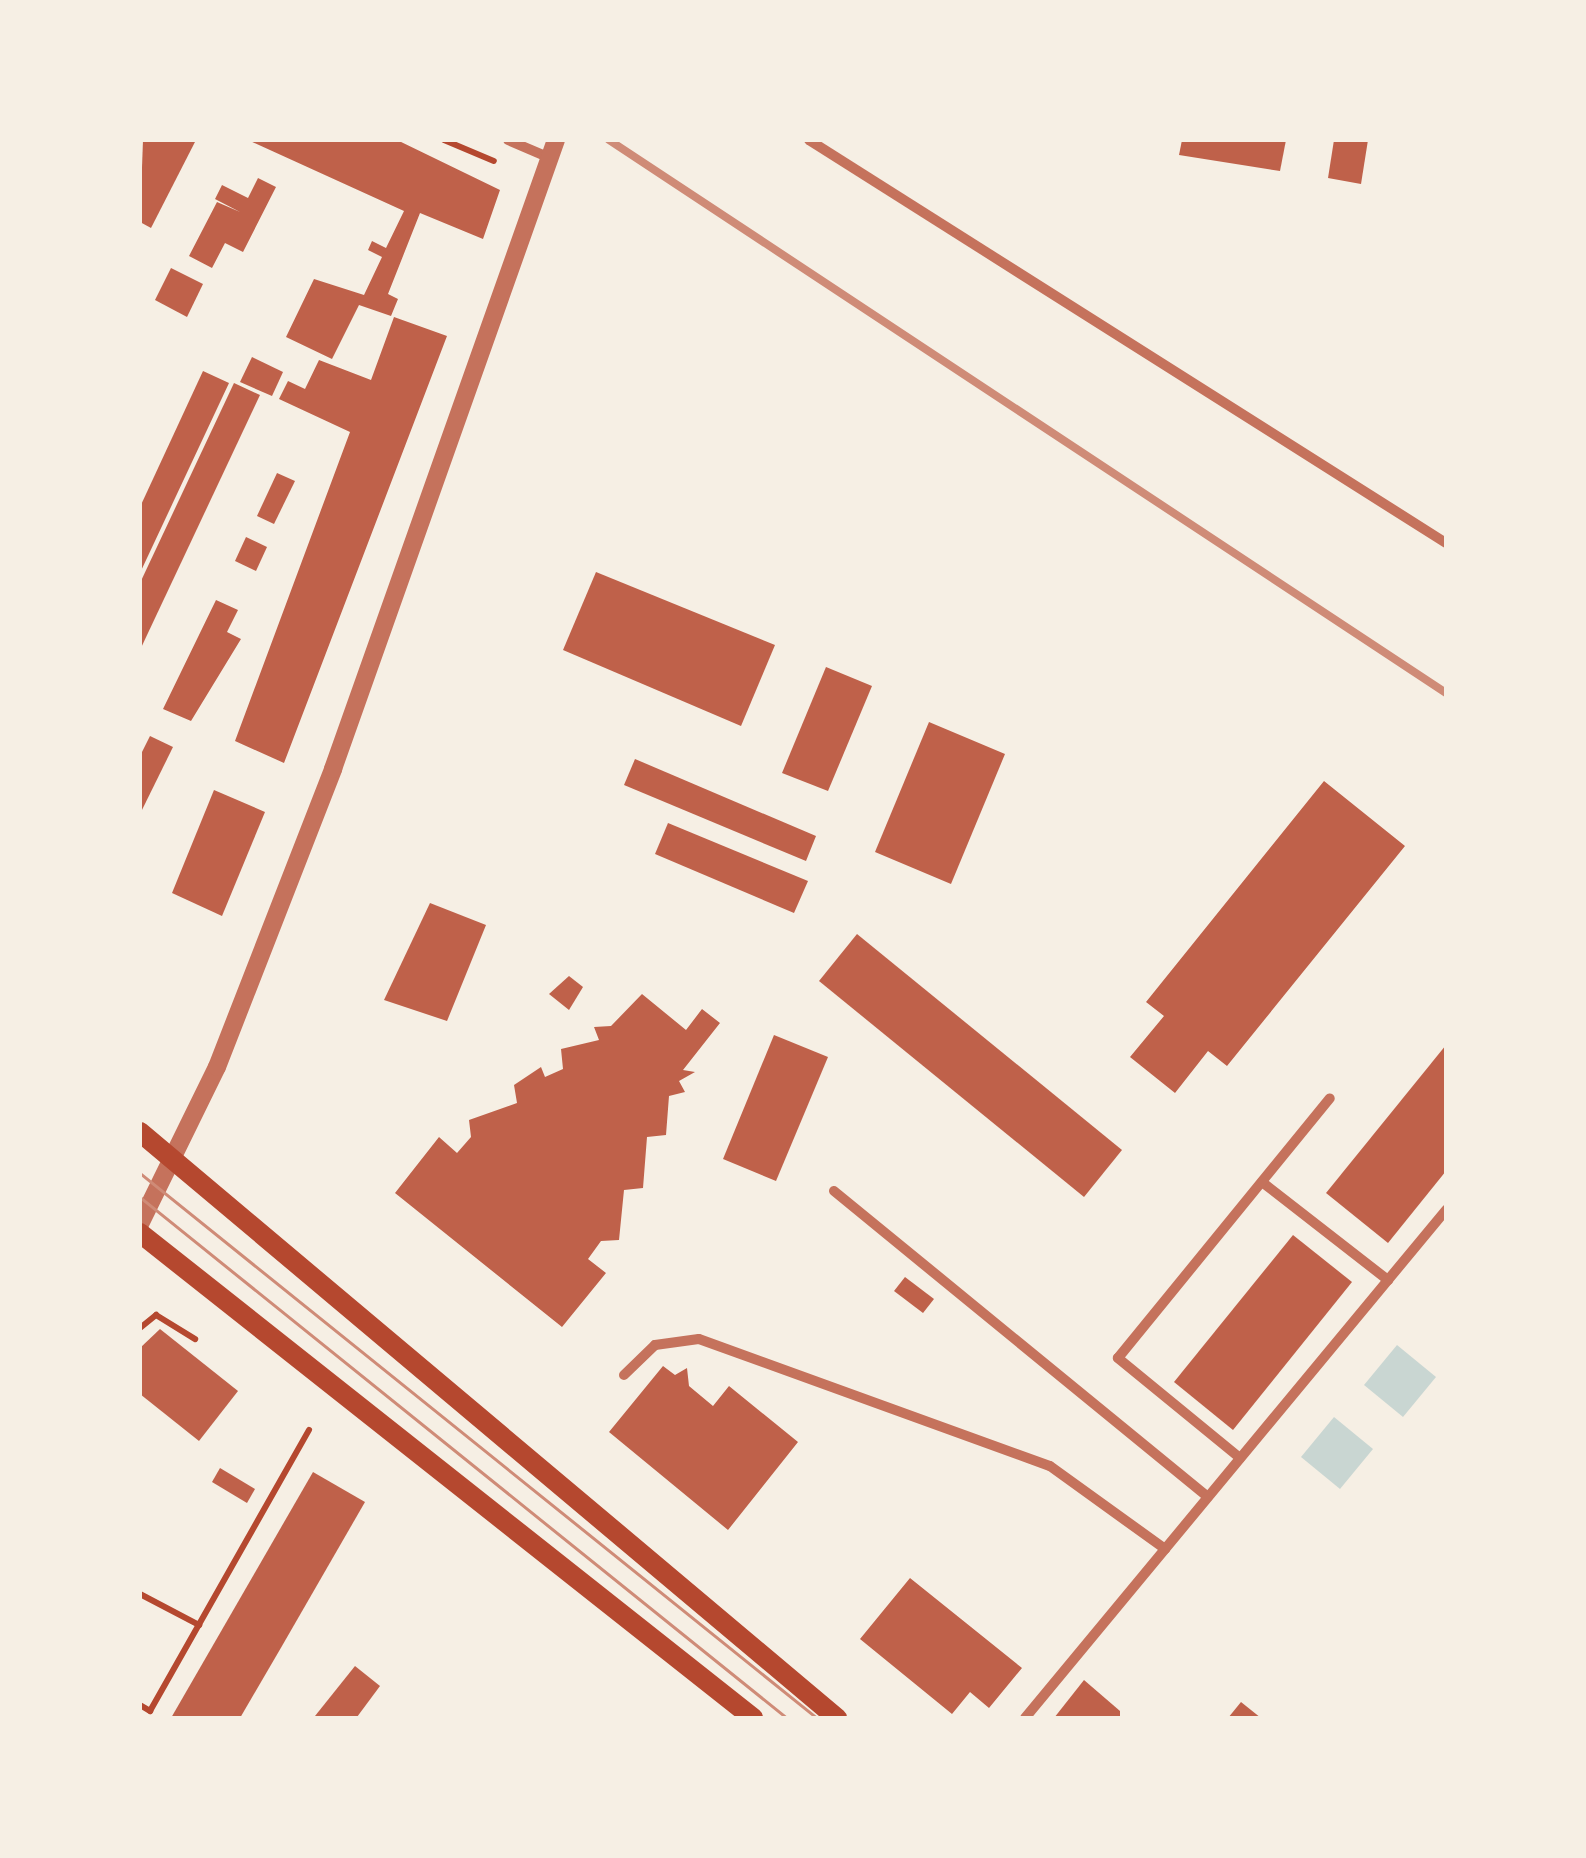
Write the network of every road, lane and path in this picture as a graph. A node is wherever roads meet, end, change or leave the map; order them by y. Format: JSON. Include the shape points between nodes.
{"nodes":[{"id":1,"x":444,"y":140,"type":"edge"},
{"id":2,"x":508,"y":140,"type":"edge"},
{"id":3,"x":808,"y":140,"type":"edge"},
{"id":4,"x":554,"y":149,"type":"edge"},
{"id":5,"x":496,"y":162,"type":"dead end"},
{"id":6,"x":1446,"y":542,"type":"edge"},
{"id":7,"x":1330,"y":1098,"type":"dead end"},
{"id":8,"x":140,"y":1132,"type":"edge"},
{"id":9,"x":173,"y":1163,"type":"junction"},
{"id":10,"x":1262,"y":1182,"type":"junction"},
{"id":11,"x":834,"y":1191,"type":"dead end"},
{"id":12,"x":1446,"y":1210,"type":"edge"},
{"id":13,"x":140,"y":1224,"type":"edge"},
{"id":14,"x":140,"y":1233,"type":"edge"},
{"id":15,"x":1388,"y":1280,"type":"junction"},
{"id":16,"x":140,"y":1328,"type":"edge"},
{"id":17,"x":196,"y":1340,"type":"dead end"},
{"id":18,"x":624,"y":1376,"type":"dead end"},
{"id":19,"x":310,"y":1430,"type":"dead end"},
{"id":20,"x":1240,"y":1458,"type":"junction"},
{"id":21,"x":1208,"y":1497,"type":"junction"},
{"id":22,"x":1165,"y":1549,"type":"junction"},
{"id":23,"x":140,"y":1594,"type":"edge"},
{"id":24,"x":199,"y":1625,"type":"junction"},
{"id":25,"x":140,"y":1705,"type":"edge"},
{"id":26,"x":753,"y":1718,"type":"edge"},
{"id":27,"x":838,"y":1718,"type":"edge"},
{"id":28,"x":1025,"y":1718,"type":"edge"}],
"edges":[{"from":1,"to":5,"type":"path"},
{"from":2,"to":4,"type":"street"},
{"from":3,"to":6,"type":"street"},
{"from":4,"to":9,"type":"street","via":[[334,769]]},
{"from":7,"to":10,"type":"street"},
{"from":8,"to":9,"type":"main road"},
{"from":9,"to":13,"type":"street"},
{"from":9,"to":27,"type":"main road"},
{"from":10,"to":15,"type":"street"},
{"from":10,"to":20,"type":"street","via":[[1118,1358]]},
{"from":11,"to":21,"type":"street"},
{"from":12,"to":15,"type":"street"},
{"from":14,"to":26,"type":"main road"},
{"from":15,"to":20,"type":"street"},
{"from":16,"to":17,"type":"path","via":[[156,1315]]},
{"from":18,"to":22,"type":"street","via":[[655,1346],[700,1339],[1050,1466]]},
{"from":19,"to":24,"type":"path"},
{"from":20,"to":21,"type":"street"},
{"from":21,"to":22,"type":"street"},
{"from":22,"to":28,"type":"street"},
{"from":23,"to":24,"type":"path"},
{"from":24,"to":25,"type":"path","via":[[150,1711]]}]}
